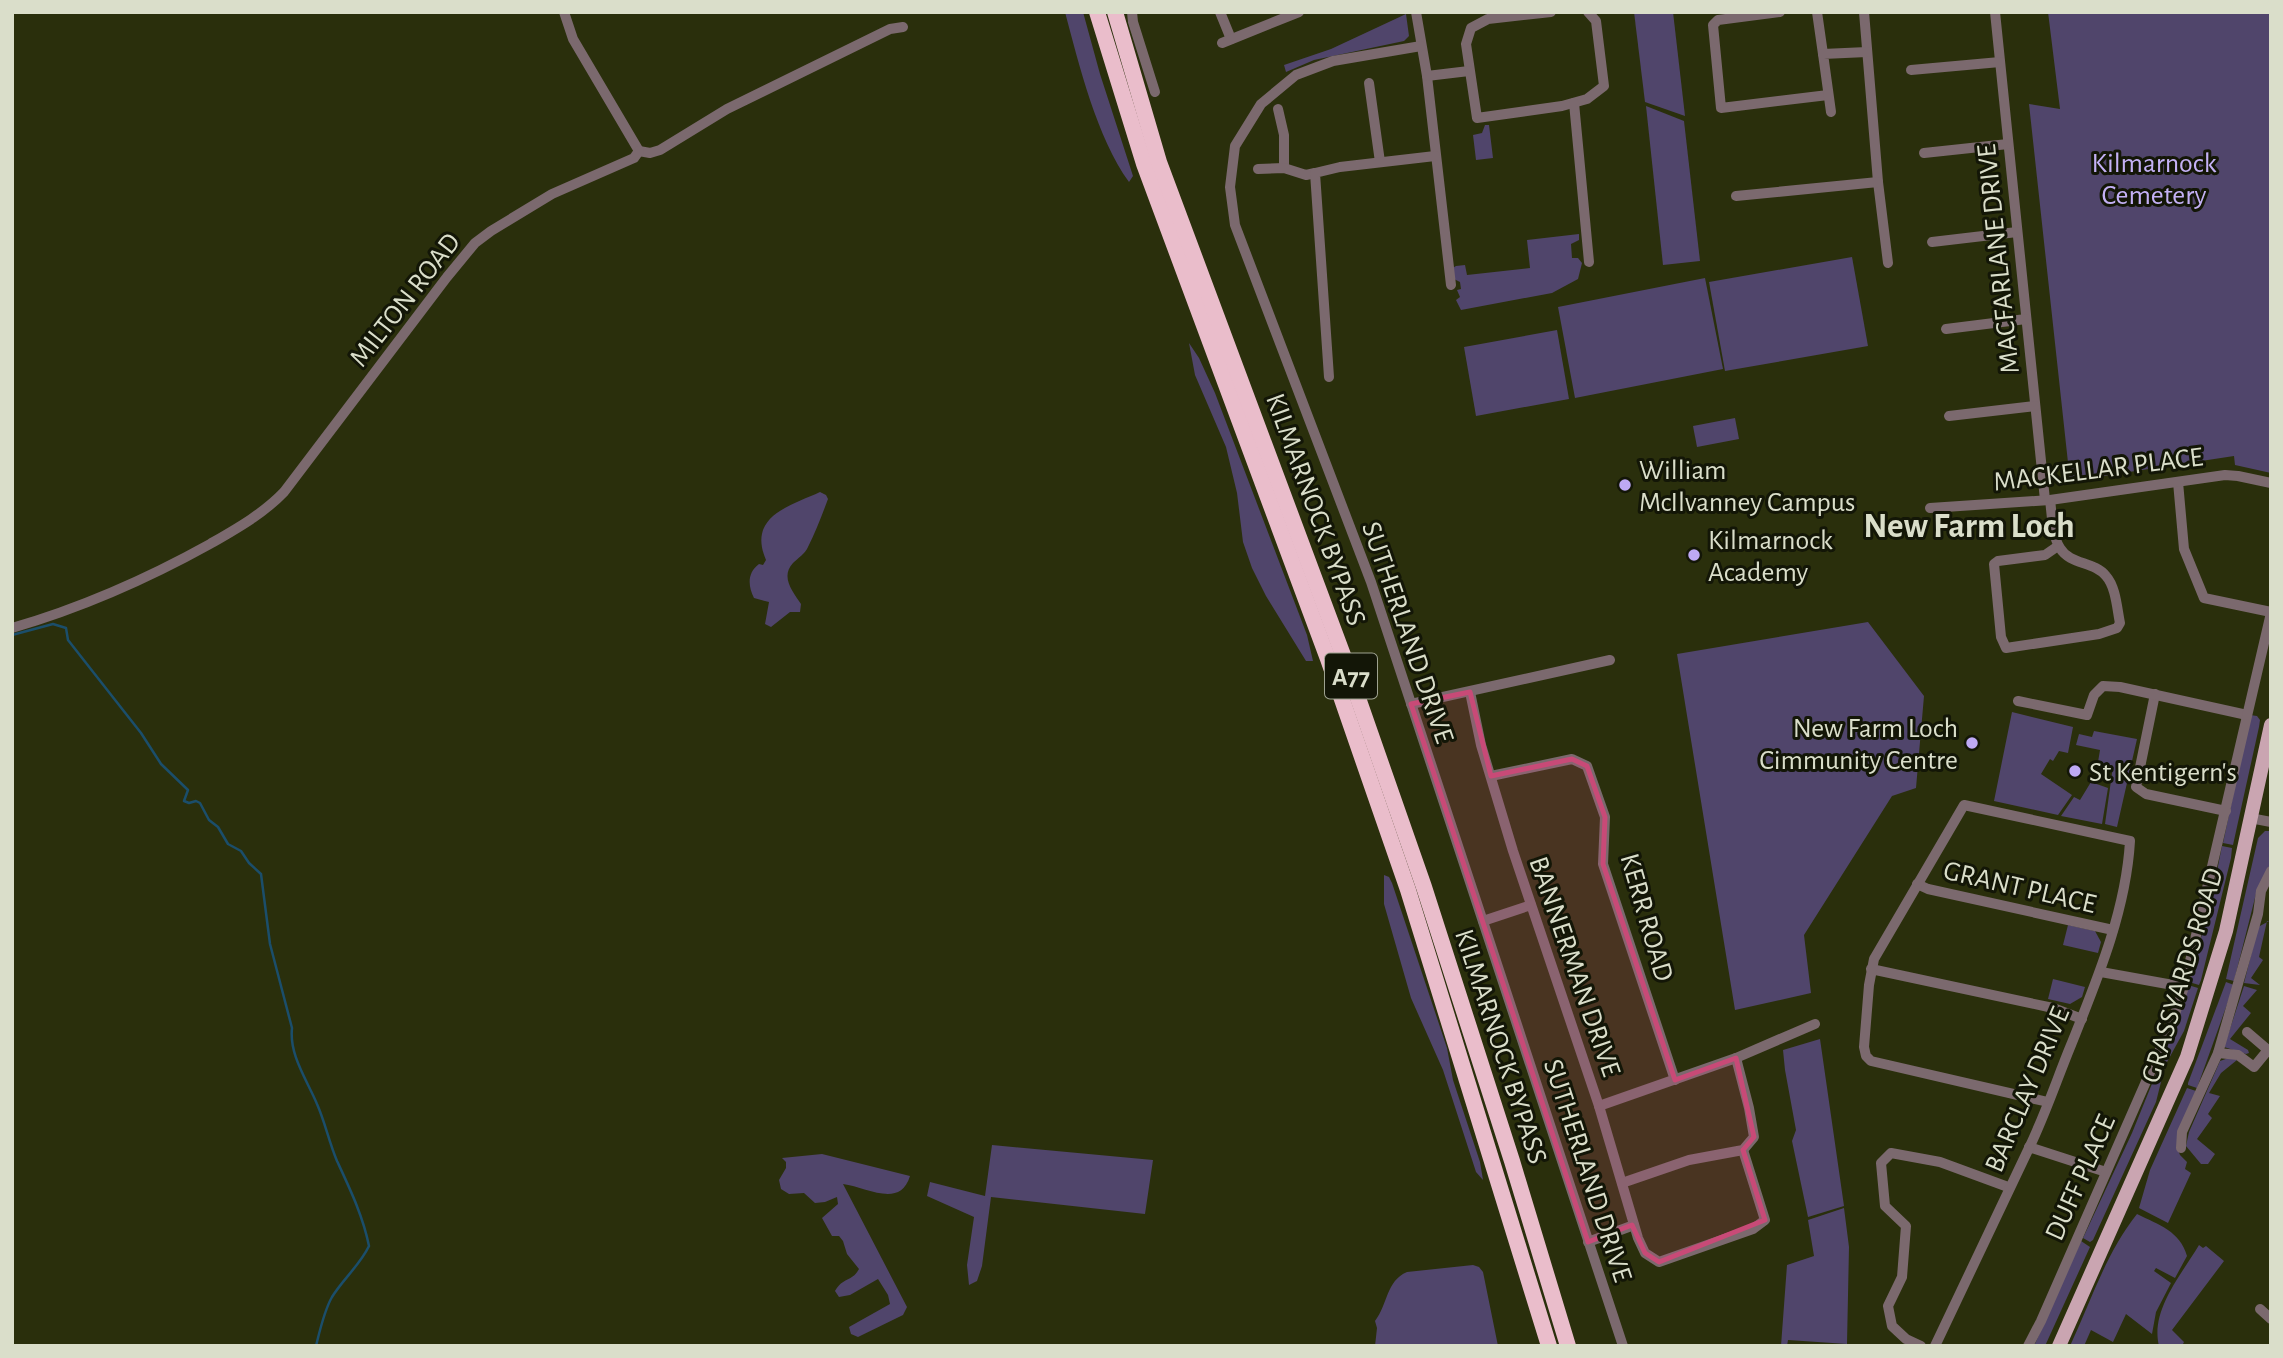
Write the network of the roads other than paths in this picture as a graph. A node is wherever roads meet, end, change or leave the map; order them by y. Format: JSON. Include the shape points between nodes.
{"nodes":[{"id":1,"x":564,"y":12,"type":"edge"},
{"id":2,"x":1097,"y":12,"type":"edge"},
{"id":3,"x":1115,"y":12,"type":"edge"},
{"id":4,"x":1132,"y":12,"type":"edge"},
{"id":5,"x":1220,"y":12,"type":"edge"},
{"id":6,"x":1299,"y":12,"type":"edge"},
{"id":7,"x":1416,"y":12,"type":"edge"},
{"id":8,"x":1551,"y":12,"type":"edge"},
{"id":9,"x":1588,"y":12,"type":"edge"},
{"id":10,"x":1780,"y":12,"type":"edge"},
{"id":11,"x":1818,"y":12,"type":"edge"},
{"id":12,"x":1864,"y":12,"type":"edge"},
{"id":13,"x":1996,"y":12,"type":"edge"},
{"id":14,"x":903,"y":27,"type":"dead end"},
{"id":15,"x":1421,"y":46,"type":"junction"},
{"id":16,"x":1867,"y":52,"type":"junction"},
{"id":17,"x":1823,"y":54,"type":"junction"},
{"id":18,"x":2000,"y":62,"type":"junction"},
{"id":19,"x":1911,"y":70,"type":"dead end"},
{"id":20,"x":1469,"y":71,"type":"junction"},
{"id":21,"x":1427,"y":76,"type":"junction"},
{"id":22,"x":1369,"y":83,"type":"dead end"},
{"id":23,"x":1155,"y":92,"type":"dead end"},
{"id":24,"x":1828,"y":95,"type":"junction"},
{"id":25,"x":1574,"y":103,"type":"junction"},
{"id":26,"x":1278,"y":109,"type":"dead end"},
{"id":27,"x":1831,"y":112,"type":"dead end"},
{"id":28,"x":2008,"y":144,"type":"junction"},
{"id":29,"x":639,"y":151,"type":"junction"},
{"id":30,"x":1924,"y":153,"type":"dead end"},
{"id":31,"x":1435,"y":156,"type":"junction"},
{"id":32,"x":1380,"y":163,"type":"junction"},
{"id":33,"x":1284,"y":168,"type":"junction"},
{"id":34,"x":1258,"y":169,"type":"dead end"},
{"id":35,"x":1315,"y":173,"type":"junction"},
{"id":36,"x":1878,"y":181,"type":"junction"},
{"id":37,"x":1736,"y":196,"type":"dead end"},
{"id":38,"x":2017,"y":232,"type":"junction"},
{"id":39,"x":1932,"y":242,"type":"dead end"},
{"id":40,"x":1589,"y":262,"type":"dead end"},
{"id":41,"x":1888,"y":263,"type":"dead end"},
{"id":42,"x":1451,"y":285,"type":"dead end"},
{"id":43,"x":2026,"y":319,"type":"junction"},
{"id":44,"x":1946,"y":329,"type":"dead end"},
{"id":45,"x":1329,"y":377,"type":"dead end"},
{"id":46,"x":2035,"y":405,"type":"junction"},
{"id":47,"x":1949,"y":416,"type":"dead end"},
{"id":48,"x":2178,"y":482,"type":"junction"},
{"id":49,"x":2271,"y":483,"type":"edge"},
{"id":50,"x":2047,"y":500,"type":"junction"},
{"id":51,"x":1930,"y":509,"type":"dead end"},
{"id":52,"x":2058,"y":546,"type":"junction"},
{"id":53,"x":2271,"y":613,"type":"edge"},
{"id":54,"x":12,"y":628,"type":"edge"},
{"id":55,"x":1610,"y":660,"type":"dead end"},
{"id":56,"x":1470,"y":692,"type":"junction"},
{"id":57,"x":2155,"y":694,"type":"junction"},
{"id":58,"x":2018,"y":701,"type":"dead end"},
{"id":59,"x":1410,"y":704,"type":"junction"},
{"id":60,"x":2247,"y":715,"type":"junction"},
{"id":61,"x":2271,"y":725,"type":"edge"},
{"id":62,"x":1491,"y":776,"type":"junction"},
{"id":63,"x":2225,"y":811,"type":"junction"},
{"id":64,"x":2250,"y":818,"type":"junction"},
{"id":65,"x":2271,"y":822,"type":"edge"},
{"id":66,"x":2271,"y":871,"type":"edge"},
{"id":67,"x":1917,"y":884,"type":"junction"},
{"id":68,"x":1531,"y":905,"type":"junction"},
{"id":69,"x":1483,"y":922,"type":"junction"},
{"id":70,"x":2113,"y":930,"type":"junction"},
{"id":71,"x":1871,"y":970,"type":"junction"},
{"id":72,"x":2101,"y":972,"type":"junction"},
{"id":73,"x":2184,"y":987,"type":"junction"},
{"id":74,"x":2082,"y":1019,"type":"junction"},
{"id":75,"x":1815,"y":1024,"type":"dead end"},
{"id":76,"x":2247,"y":1032,"type":"dead end"},
{"id":77,"x":2217,"y":1053,"type":"junction"},
{"id":78,"x":1736,"y":1058,"type":"junction"},
{"id":79,"x":1675,"y":1080,"type":"junction"},
{"id":80,"x":2048,"y":1102,"type":"junction"},
{"id":81,"x":1600,"y":1106,"type":"junction"},
{"id":82,"x":2029,"y":1147,"type":"junction"},
{"id":83,"x":2181,"y":1148,"type":"dead end"},
{"id":84,"x":1743,"y":1150,"type":"junction"},
{"id":85,"x":2106,"y":1172,"type":"junction"},
{"id":86,"x":1622,"y":1183,"type":"junction"},
{"id":87,"x":2008,"y":1187,"type":"junction"},
{"id":88,"x":1634,"y":1225,"type":"junction"},
{"id":89,"x":1588,"y":1242,"type":"junction"},
{"id":90,"x":2260,"y":1309,"type":"dead end"},
{"id":91,"x":2271,"y":1319,"type":"edge"},
{"id":92,"x":1549,"y":1346,"type":"edge"},
{"id":93,"x":1568,"y":1346,"type":"edge"},
{"id":94,"x":1623,"y":1346,"type":"edge"},
{"id":95,"x":1921,"y":1346,"type":"edge"},
{"id":96,"x":1935,"y":1346,"type":"edge"},
{"id":97,"x":2028,"y":1346,"type":"edge"},
{"id":98,"x":2059,"y":1346,"type":"edge"}],
"edges":[{"from":1,"to":29,"type":"street","via":[[573,39]]},
{"from":2,"to":92,"type":"highway","name":"KILMARNOCK BYPASS","number":"A77","via":[[1144,164],[1328,659],[1408,890]]},
{"from":3,"to":93,"type":"highway","name":"KILMARNOCK BYPASS","number":"A77","via":[[1159,162],[1330,619],[1424,887]]},
{"from":4,"to":23,"type":"street"},
{"from":5,"to":6,"type":"street","via":[[1227,41]]},
{"from":7,"to":15,"type":"street"},
{"from":8,"to":20,"type":"street","via":[[1488,19],[1471,28],[1466,44]]},
{"from":9,"to":25,"type":"street","via":[[1596,21],[1604,86]]},
{"from":10,"to":24,"type":"street","via":[[1718,20],[1713,25],[1721,108]]},
{"from":11,"to":17,"type":"street"},
{"from":12,"to":16,"type":"street"},
{"from":13,"to":18,"type":"street","name":"MACFARLANE DRIVE"},
{"from":14,"to":29,"type":"street","name":"MILTON ROAD","via":[[890,29],[727,109],[660,150]]},
{"from":15,"to":21,"type":"street"},
{"from":15,"to":59,"type":"street","name":"SUTHERLAND DRIVE","via":[[1333,61],[1296,75],[1261,104],[1235,146],[1230,187],[1235,225],[1371,582]]},
{"from":16,"to":17,"type":"street"},
{"from":16,"to":36,"type":"street"},
{"from":17,"to":24,"type":"street"},
{"from":18,"to":19,"type":"street"},
{"from":18,"to":28,"type":"street","name":"MACFARLANE DRIVE"},
{"from":20,"to":21,"type":"street"},
{"from":20,"to":25,"type":"street","via":[[1477,118]]},
{"from":21,"to":31,"type":"street"},
{"from":22,"to":32,"type":"street"},
{"from":24,"to":27,"type":"street"},
{"from":25,"to":40,"type":"street"},
{"from":26,"to":33,"type":"street"},
{"from":28,"to":30,"type":"street"},
{"from":28,"to":38,"type":"street","name":"MACFARLANE DRIVE"},
{"from":29,"to":54,"type":"street","name":"MILTON ROAD","via":[[634,158],[537,202],[475,243],[268,507],[139,580],[65,612]]},
{"from":31,"to":32,"type":"street"},
{"from":31,"to":42,"type":"street"},
{"from":32,"to":35,"type":"street"},
{"from":33,"to":34,"type":"street"},
{"from":33,"to":35,"type":"street"},
{"from":35,"to":45,"type":"street"},
{"from":36,"to":37,"type":"street"},
{"from":36,"to":41,"type":"street"},
{"from":38,"to":39,"type":"street"},
{"from":38,"to":43,"type":"street","name":"MACFARLANE DRIVE"},
{"from":43,"to":44,"type":"street"},
{"from":43,"to":46,"type":"street","name":"MACFARLANE DRIVE"},
{"from":46,"to":47,"type":"street"},
{"from":46,"to":50,"type":"street","name":"MACFARLANE DRIVE"},
{"from":48,"to":49,"type":"street","name":"MACKELLAR PLACE","via":[[2238,475]]},
{"from":48,"to":50,"type":"street","name":"MACKELLAR PLACE"},
{"from":48,"to":53,"type":"street","via":[[2184,549],[2204,598]]},
{"from":50,"to":51,"type":"street","name":"MACKELLAR PLACE"},
{"from":50,"to":52,"type":"street","name":"MACFARLANE DRIVE"},
{"from":52,"to":52,"type":"street","via":[[2106,576],[2120,623],[2099,634],[2006,648],[1994,564],[2045,555]]},
{"from":53,"to":60,"type":"street","name":"DUFF PLACE"},
{"from":55,"to":56,"type":"street"},
{"from":56,"to":59,"type":"street"},
{"from":56,"to":62,"type":"street","name":"BANNERMAN DRIVE"},
{"from":57,"to":58,"type":"street","via":[[2103,686],[2094,695],[2087,715]]},
{"from":57,"to":60,"type":"street"},
{"from":57,"to":63,"type":"street","via":[[2136,788]]},
{"from":59,"to":69,"type":"street","name":"SUTHERLAND DRIVE"},
{"from":60,"to":63,"type":"street","name":"DUFF PLACE"},
{"from":61,"to":64,"type":"main road","name":"GRASSYARDS ROAD"},
{"from":62,"to":68,"type":"street","name":"BANNERMAN DRIVE"},
{"from":62,"to":79,"type":"street","name":"KERR ROAD","via":[[1572,759],[1587,766],[1605,817],[1603,864]]},
{"from":63,"to":73,"type":"street","name":"DUFF PLACE"},
{"from":64,"to":65,"type":"street"},
{"from":64,"to":98,"type":"main road","name":"GRASSYARDS ROAD","via":[[2226,931],[2187,1057]]},
{"from":66,"to":77,"type":"street","via":[[2261,891]]},
{"from":67,"to":70,"type":"street","name":"GRANT PLACE"},
{"from":67,"to":70,"type":"street","name":"BARCLAY DRIVE","via":[[1964,805],[2130,841]]},
{"from":67,"to":71,"type":"street"},
{"from":68,"to":69,"type":"street"},
{"from":68,"to":81,"type":"street","name":"BANNERMAN DRIVE"},
{"from":69,"to":89,"type":"street","name":"SUTHERLAND DRIVE"},
{"from":70,"to":72,"type":"street","name":"BARCLAY DRIVE"},
{"from":71,"to":74,"type":"street","via":[[2053,1008]]},
{"from":71,"to":80,"type":"street","via":[[1864,1047],[1868,1060]]},
{"from":72,"to":73,"type":"street"},
{"from":72,"to":74,"type":"street","name":"BARCLAY DRIVE"},
{"from":73,"to":85,"type":"street","name":"DUFF PLACE"},
{"from":74,"to":80,"type":"street","name":"BARCLAY DRIVE"},
{"from":75,"to":78,"type":"street"},
{"from":76,"to":77,"type":"street","via":[[2268,1050],[2253,1067],[2238,1055]]},
{"from":77,"to":83,"type":"street","via":[[2182,1132]]},
{"from":78,"to":79,"type":"street"},
{"from":78,"to":84,"type":"street","via":[[1754,1136]]},
{"from":79,"to":81,"type":"street"},
{"from":80,"to":82,"type":"street","name":"BARCLAY DRIVE"},
{"from":81,"to":86,"type":"street","name":"BANNERMAN DRIVE"},
{"from":82,"to":85,"type":"street"},
{"from":82,"to":87,"type":"street","name":"BARCLAY DRIVE"},
{"from":84,"to":86,"type":"street","via":[[1689,1160]]},
{"from":84,"to":88,"type":"street","name":"BANNERMAN DRIVE","via":[[1765,1220],[1753,1229],[1659,1262],[1645,1253]]},
{"from":85,"to":97,"type":"street","name":"DUFF PLACE"},
{"from":86,"to":88,"type":"street","name":"BANNERMAN DRIVE"},
{"from":87,"to":95,"type":"street","via":[[1940,1162],[1891,1153],[1881,1163],[1885,1206],[1906,1226],[1902,1277],[1888,1306],[1892,1326]]},
{"from":87,"to":96,"type":"street","name":"BARCLAY DRIVE"},
{"from":88,"to":89,"type":"street"},
{"from":89,"to":94,"type":"street","name":"SUTHERLAND DRIVE"},
{"from":90,"to":91,"type":"street"}]}
